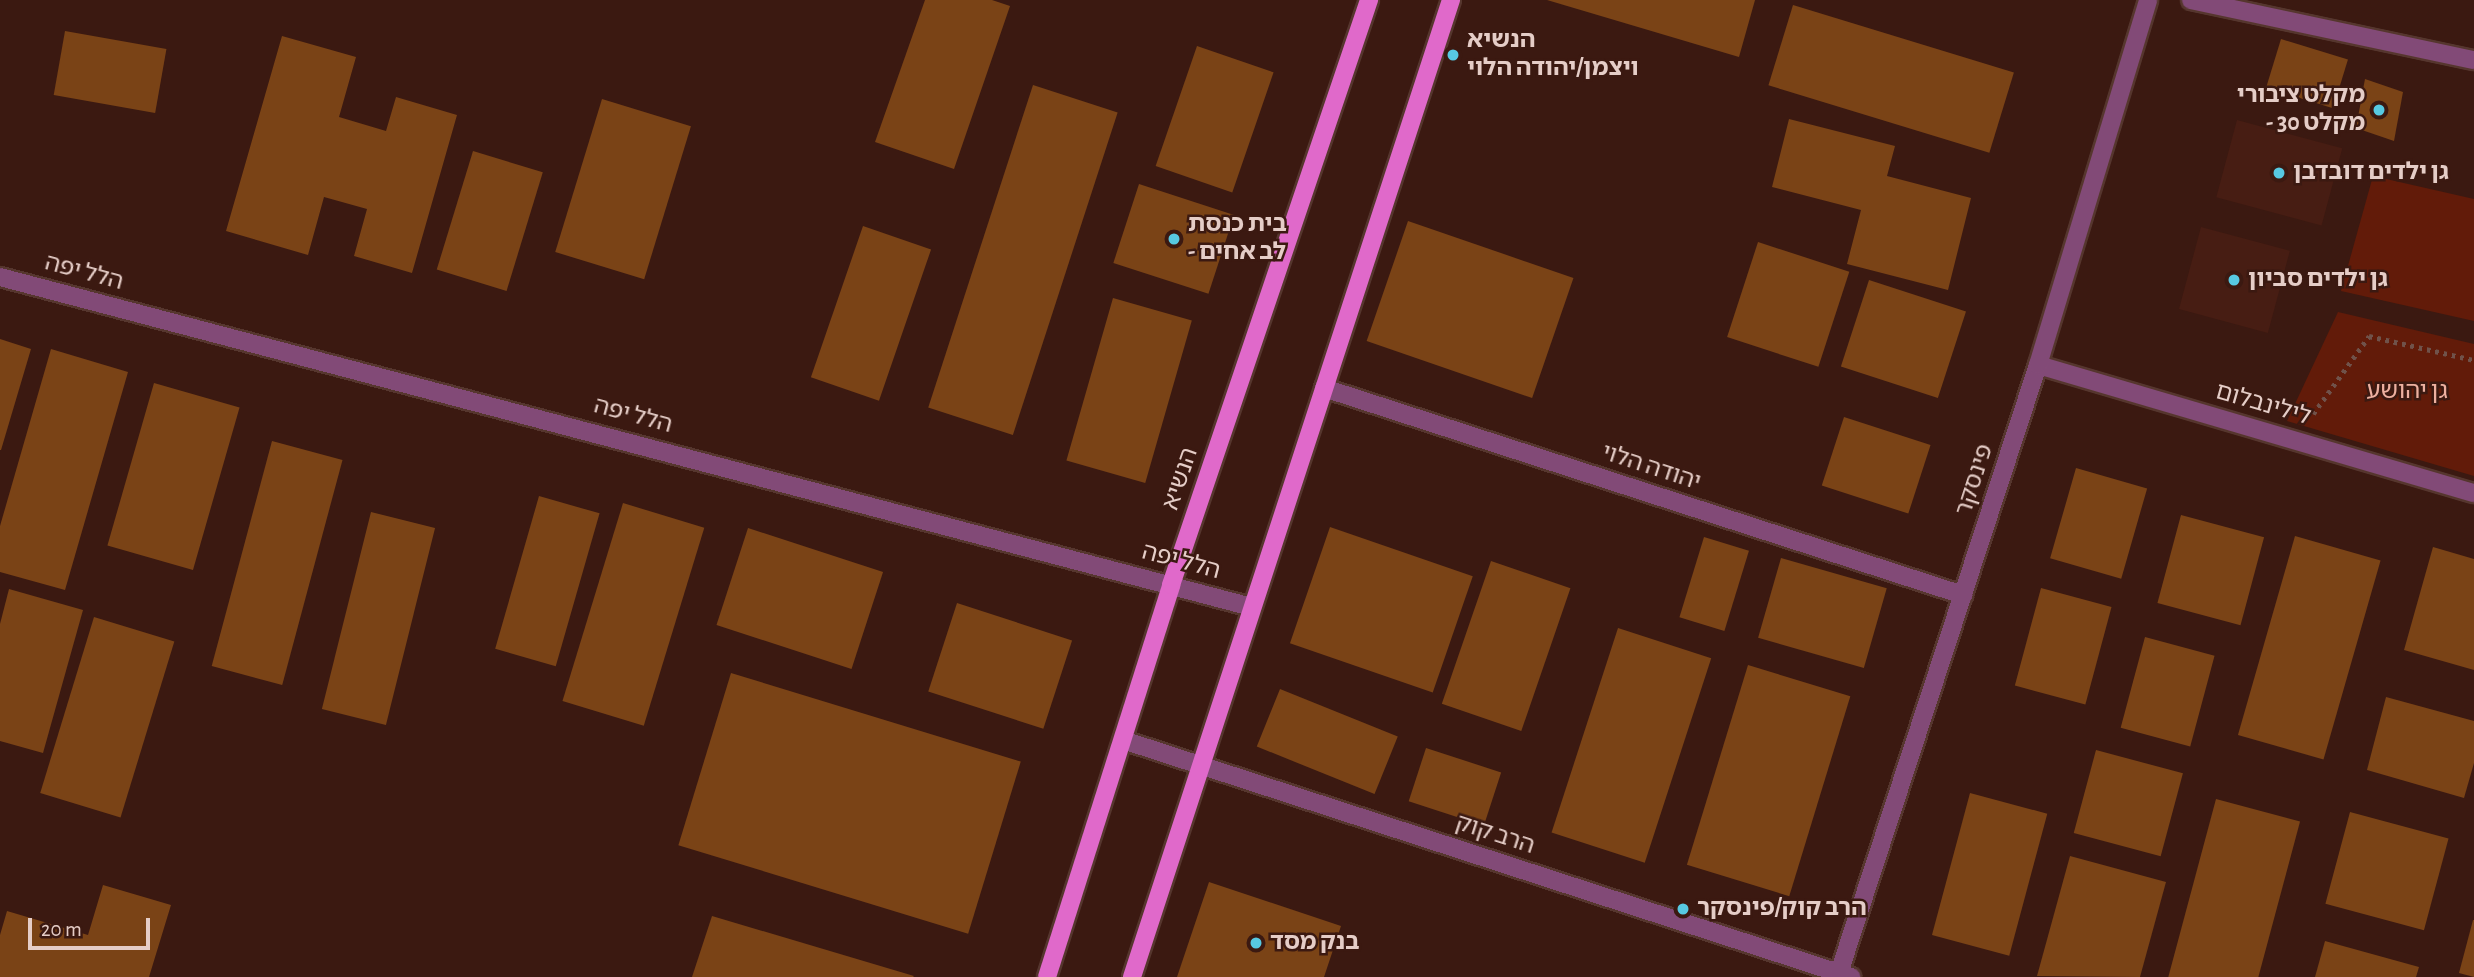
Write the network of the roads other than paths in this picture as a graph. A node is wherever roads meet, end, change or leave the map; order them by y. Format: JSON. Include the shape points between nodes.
{"nodes":[{"id":1,"x":1369,"y":0,"type":"edge"},
{"id":2,"x":1451,"y":0,"type":"edge"},
{"id":3,"x":2148,"y":0,"type":"edge"},
{"id":4,"x":2191,"y":0,"type":"edge"},
{"id":5,"x":2474,"y":60,"type":"edge"},
{"id":6,"x":0,"y":276,"type":"edge"},
{"id":7,"x":2038,"y":365,"type":"junction"},
{"id":8,"x":1324,"y":388,"type":"junction"},
{"id":9,"x":2474,"y":492,"type":"edge"},
{"id":10,"x":1171,"y":585,"type":"junction"},
{"id":11,"x":1963,"y":595,"type":"junction"},
{"id":12,"x":1252,"y":607,"type":"junction"},
{"id":13,"x":1123,"y":740,"type":"junction"},
{"id":14,"x":1200,"y":764,"type":"junction"},
{"id":15,"x":1845,"y":975,"type":"edge"},
{"id":16,"x":1047,"y":977,"type":"edge"},
{"id":17,"x":1132,"y":977,"type":"edge"}],
"edges":[{"from":1,"to":10,"type":"main road","name":"הנשיא"},
{"from":2,"to":8,"type":"main road"},
{"from":3,"to":7,"type":"street","name":"פינסקר"},
{"from":4,"to":5,"type":"street"},
{"from":6,"to":10,"type":"street","name":"הלל יפה"},
{"from":7,"to":9,"type":"street","name":"לילינבלום"},
{"from":7,"to":11,"type":"street","name":"פינסקר"},
{"from":8,"to":11,"type":"street","name":"יהודה הלוי"},
{"from":8,"to":12,"type":"main road"},
{"from":10,"to":12,"type":"street","name":"הלל יפה"},
{"from":10,"to":13,"type":"main road","name":"הנשיא"},
{"from":11,"to":15,"type":"street","name":"פינסקר"},
{"from":12,"to":14,"type":"main road"},
{"from":13,"to":14,"type":"street","name":"הרב קוק"},
{"from":13,"to":16,"type":"main road","name":"הנשיא"},
{"from":14,"to":15,"type":"street","name":"הרב קוק"},
{"from":14,"to":17,"type":"main road"}]}
